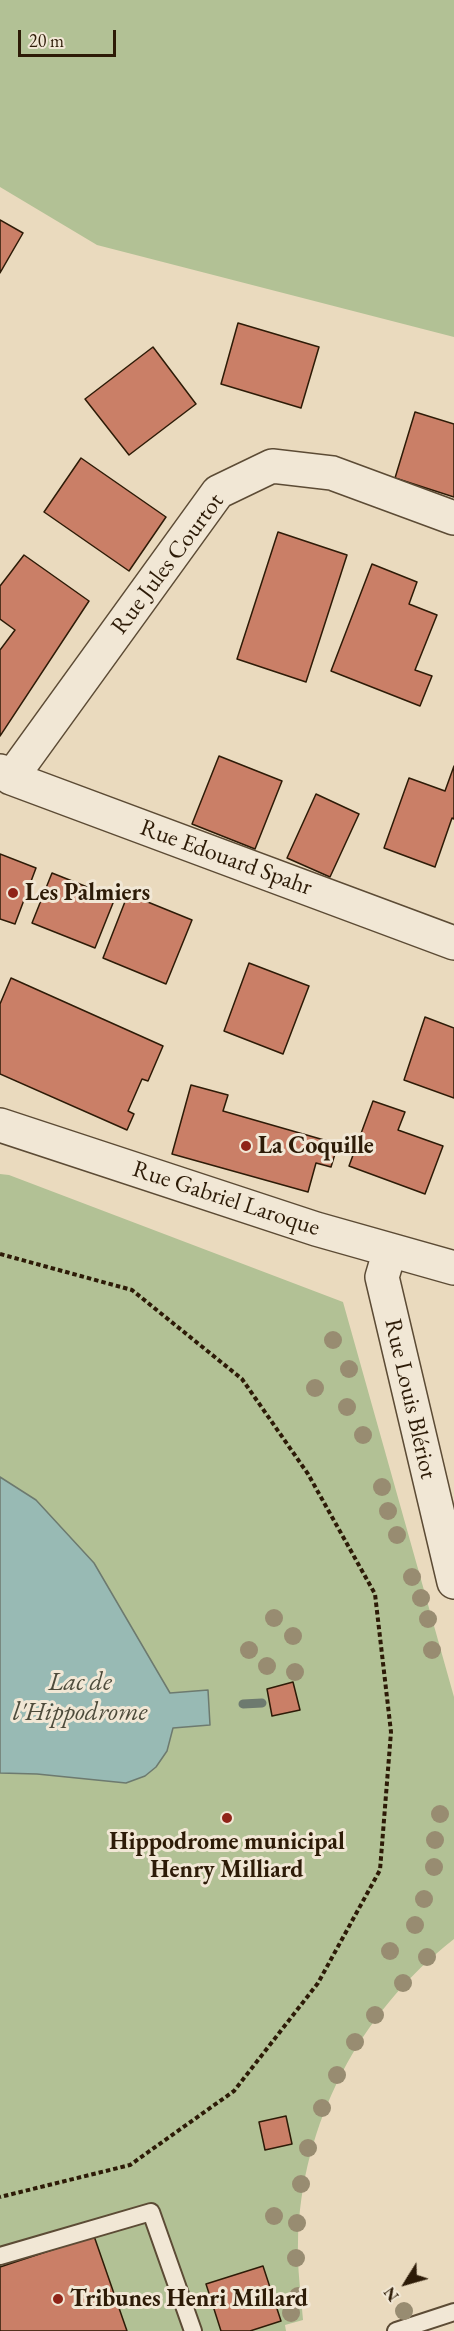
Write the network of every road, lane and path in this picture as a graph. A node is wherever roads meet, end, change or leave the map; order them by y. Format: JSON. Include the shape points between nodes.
{"nodes":[{"id":1,"x":454,"y":518,"type":"edge"},
{"id":2,"x":6,"y":775,"type":"edge"},
{"id":3,"x":454,"y":943,"type":"edge"},
{"id":4,"x":0,"y":1125,"type":"edge"},
{"id":5,"x":390,"y":1250,"type":"junction"},
{"id":6,"x":0,"y":1254,"type":"edge"},
{"id":7,"x":454,"y":1268,"type":"edge"},
{"id":8,"x":454,"y":1582,"type":"edge"},
{"id":9,"x":0,"y":2197,"type":"edge"},
{"id":10,"x":0,"y":2256,"type":"edge"},
{"id":11,"x":454,"y":2312,"type":"edge"},
{"id":12,"x":193,"y":2331,"type":"edge"},
{"id":13,"x":396,"y":2331,"type":"edge"}],
"edges":[{"from":1,"to":2,"type":"street","name":"Rue Jules Courtot","via":[[332,472],[272,466],[218,492]]},
{"from":2,"to":3,"type":"street","name":"Rue Edouard Spahr"},
{"from":4,"to":5,"type":"street","name":"Rue Gabriel Laroque"},
{"from":5,"to":7,"type":"street","name":"Rue Gabriel Laroque"},
{"from":5,"to":8,"type":"street","name":"Rue Louis Blériot","via":[[382,1277]]},
{"from":6,"to":9,"type":"path","via":[[132,1290],[242,1379],[308,1473],[375,1594],[392,1732],[380,1870],[318,1983],[234,2091],[130,2166]]},
{"from":10,"to":12,"type":"lane","via":[[151,2212]]},
{"from":11,"to":13,"type":"lane"}]}
